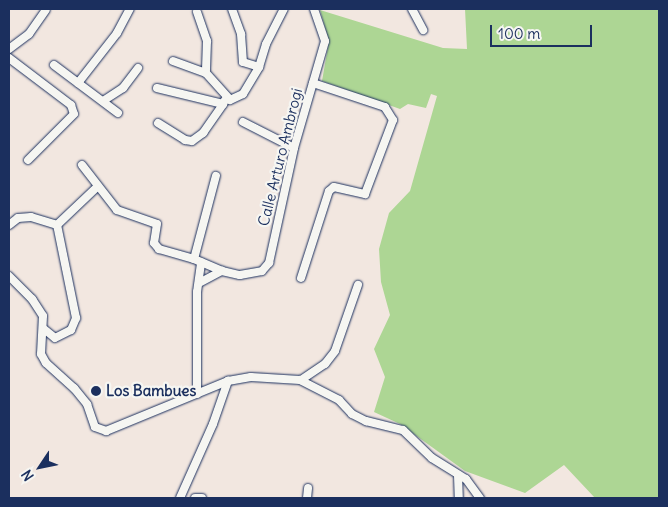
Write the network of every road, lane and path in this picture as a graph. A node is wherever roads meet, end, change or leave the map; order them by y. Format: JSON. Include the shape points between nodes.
{"nodes":[{"id":1,"x":130,"y":9,"type":"edge"},
{"id":2,"x":232,"y":9,"type":"edge"},
{"id":3,"x":284,"y":9,"type":"edge"},
{"id":4,"x":314,"y":9,"type":"edge"},
{"id":5,"x":412,"y":9,"type":"edge"},
{"id":6,"x":46,"y":10,"type":"dead end"},
{"id":7,"x":197,"y":12,"type":"dead end"},
{"id":8,"x":424,"y":30,"type":"dead end"},
{"id":9,"x":9,"y":50,"type":"edge"},
{"id":10,"x":9,"y":58,"type":"edge"},
{"id":11,"x":173,"y":61,"type":"dead end"},
{"id":12,"x":54,"y":65,"type":"dead end"},
{"id":13,"x":259,"y":67,"type":"junction"},
{"id":14,"x":138,"y":68,"type":"dead end"},
{"id":15,"x":206,"y":72,"type":"junction"},
{"id":16,"x":78,"y":83,"type":"junction"},
{"id":17,"x":313,"y":83,"type":"junction"},
{"id":18,"x":157,"y":88,"type":"dead end"},
{"id":19,"x":103,"y":101,"type":"junction"},
{"id":20,"x":224,"y":101,"type":"junction"},
{"id":21,"x":118,"y":113,"type":"dead end"},
{"id":22,"x":243,"y":122,"type":"dead end"},
{"id":23,"x":158,"y":123,"type":"dead end"},
{"id":24,"x":294,"y":148,"type":"junction"},
{"id":25,"x":28,"y":160,"type":"dead end"},
{"id":26,"x":82,"y":165,"type":"dead end"},
{"id":27,"x":216,"y":176,"type":"dead end"},
{"id":28,"x":97,"y":187,"type":"junction"},
{"id":29,"x":9,"y":225,"type":"edge"},
{"id":30,"x":57,"y":225,"type":"junction"},
{"id":31,"x":198,"y":260,"type":"junction"},
{"id":32,"x":222,"y":272,"type":"junction"},
{"id":33,"x":9,"y":276,"type":"edge"},
{"id":34,"x":301,"y":278,"type":"dead end"},
{"id":35,"x":199,"y":283,"type":"junction"},
{"id":36,"x":358,"y":285,"type":"dead end"},
{"id":37,"x":44,"y":329,"type":"junction"},
{"id":38,"x":228,"y":380,"type":"junction"},
{"id":39,"x":301,"y":380,"type":"junction"},
{"id":40,"x":197,"y":394,"type":"junction"},
{"id":41,"x":458,"y":475,"type":"junction"},
{"id":42,"x":308,"y":488,"type":"dead end"},
{"id":43,"x":180,"y":498,"type":"edge"},
{"id":44,"x":195,"y":498,"type":"edge"},
{"id":45,"x":202,"y":498,"type":"edge"},
{"id":46,"x":307,"y":498,"type":"edge"},
{"id":47,"x":460,"y":498,"type":"edge"},
{"id":48,"x":480,"y":498,"type":"edge"}],
"edges":[{"from":1,"to":16,"type":"street","via":[[117,33]]},
{"from":2,"to":13,"type":"street","via":[[241,34],[243,62]]},
{"from":3,"to":13,"type":"street","via":[[268,38]]},
{"from":4,"to":17,"type":"street","name":"Calle Arturo Ambrogi","via":[[325,41]]},
{"from":5,"to":8,"type":"street"},
{"from":6,"to":9,"type":"street","via":[[29,34]]},
{"from":7,"to":15,"type":"street","via":[[207,41]]},
{"from":10,"to":25,"type":"street","via":[[72,105],[74,114]]},
{"from":11,"to":15,"type":"street"},
{"from":12,"to":16,"type":"street"},
{"from":13,"to":20,"type":"street","via":[[243,94]]},
{"from":14,"to":19,"type":"street","via":[[123,88]]},
{"from":15,"to":20,"type":"street"},
{"from":16,"to":19,"type":"street"},
{"from":17,"to":24,"type":"street","name":"Calle Arturo Ambrogi"},
{"from":17,"to":34,"type":"street","via":[[385,107],[393,120],[365,194],[334,187],[329,191]]},
{"from":18,"to":20,"type":"street"},
{"from":19,"to":21,"type":"street"},
{"from":20,"to":23,"type":"street","via":[[203,133],[192,141],[184,140]]},
{"from":22,"to":24,"type":"street"},
{"from":24,"to":32,"type":"street","name":"Calle Arturo Ambrogi","via":[[269,263],[262,271],[253,274]]},
{"from":26,"to":28,"type":"street"},
{"from":27,"to":31,"type":"street"},
{"from":28,"to":30,"type":"street"},
{"from":28,"to":31,"type":"street","name":"Calle Arturo Ambrogi","via":[[117,210],[157,224],[154,243],[159,249]]},
{"from":29,"to":30,"type":"street","via":[[18,218]]},
{"from":30,"to":37,"type":"street","via":[[76,318],[71,330],[55,338]]},
{"from":31,"to":32,"type":"street","name":"Calle Arturo Ambrogi"},
{"from":31,"to":35,"type":"street"},
{"from":32,"to":35,"type":"street","name":"Calle Arturo Ambrogi"},
{"from":33,"to":37,"type":"street","via":[[32,298],[43,316]]},
{"from":35,"to":40,"type":"street"},
{"from":36,"to":39,"type":"street","via":[[335,350],[325,364]]},
{"from":37,"to":40,"type":"street","via":[[41,354],[87,404],[95,427],[106,431]]},
{"from":38,"to":39,"type":"street"},
{"from":38,"to":40,"type":"street"},
{"from":38,"to":43,"type":"street","via":[[213,424]]},
{"from":39,"to":41,"type":"street","via":[[339,400],[352,414],[366,421],[403,430],[432,458]]},
{"from":41,"to":47,"type":"street"},
{"from":41,"to":48,"type":"street","via":[[466,479]]},
{"from":42,"to":46,"type":"street"},
{"from":44,"to":45,"type":"street"}]}
